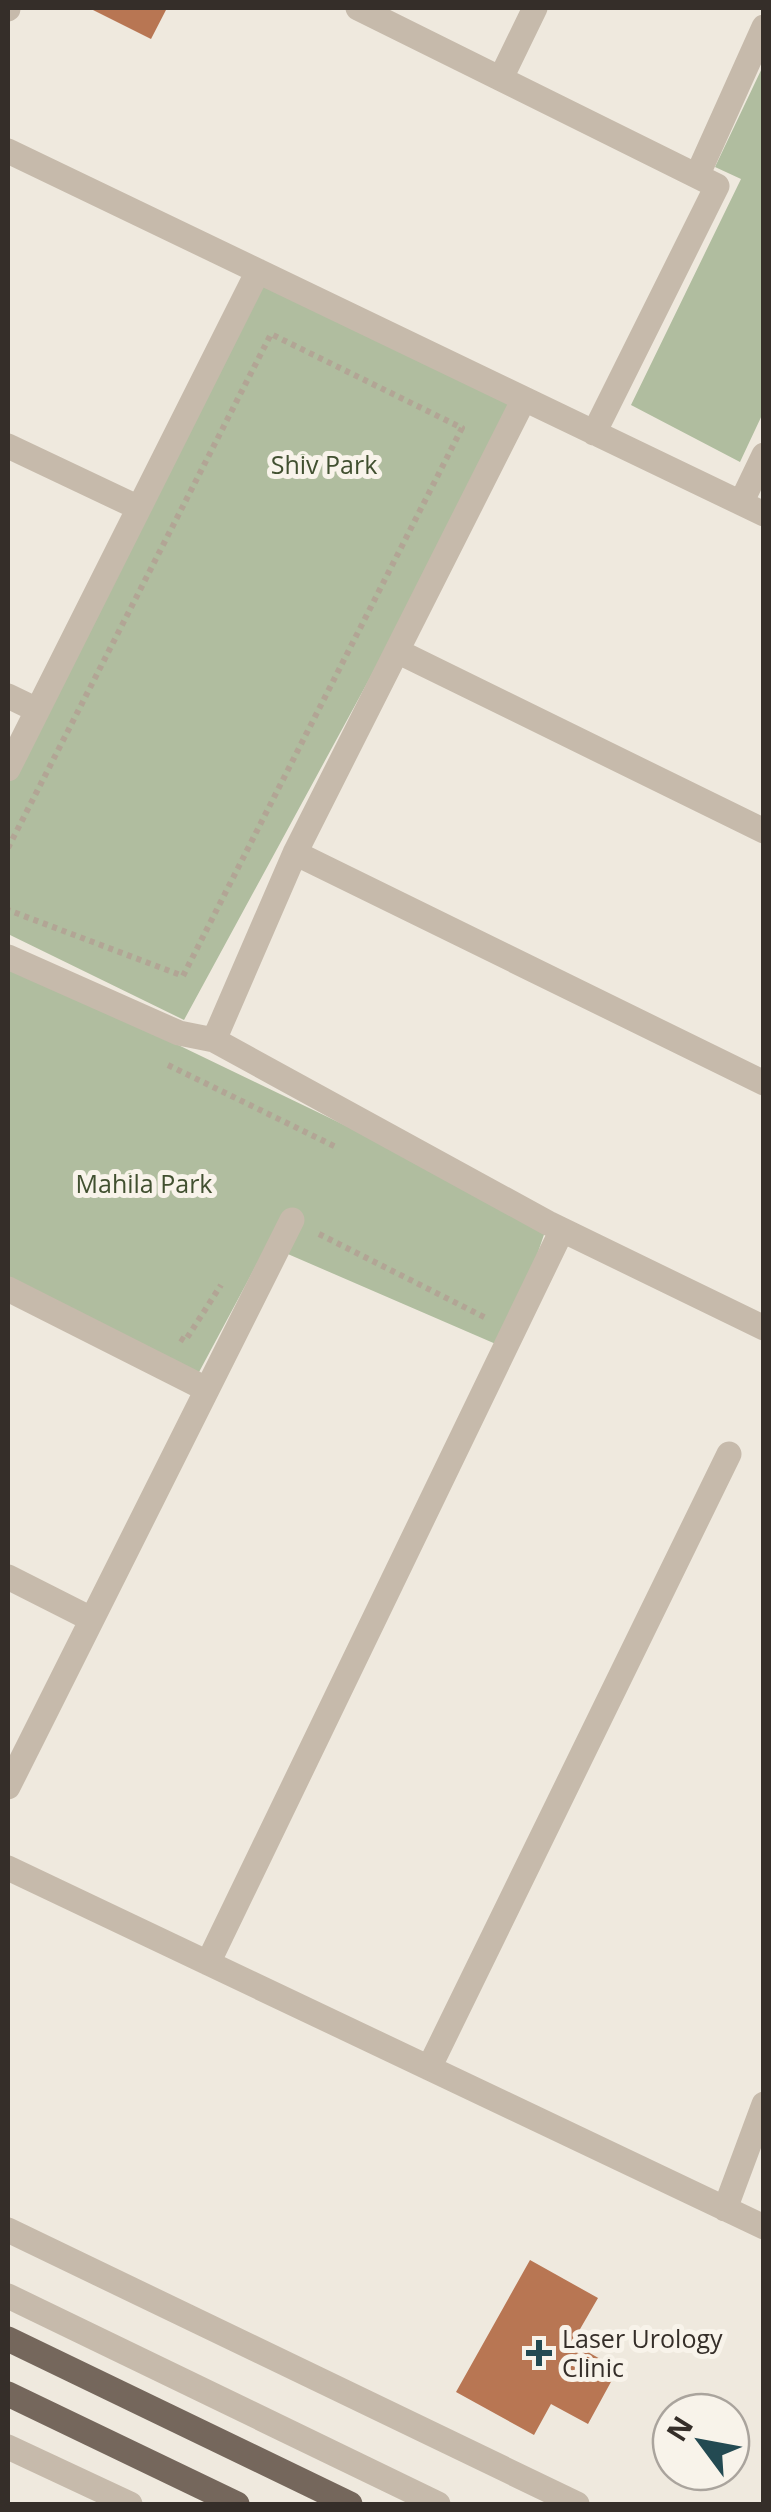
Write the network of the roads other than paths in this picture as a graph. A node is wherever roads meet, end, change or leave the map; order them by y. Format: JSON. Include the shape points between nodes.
{"nodes":[{"id":1,"x":358,"y":8,"type":"edge"},
{"id":2,"x":535,"y":8,"type":"edge"},
{"id":3,"x":764,"y":27,"type":"edge"},
{"id":4,"x":501,"y":78,"type":"junction"},
{"id":5,"x":8,"y":150,"type":"edge"},
{"id":6,"x":697,"y":176,"type":"junction"},
{"id":7,"x":258,"y":271,"type":"junction"},
{"id":8,"x":524,"y":399,"type":"junction"},
{"id":9,"x":594,"y":432,"type":"junction"},
{"id":10,"x":8,"y":446,"type":"edge"},
{"id":11,"x":764,"y":454,"type":"edge"},
{"id":12,"x":139,"y":508,"type":"junction"},
{"id":13,"x":752,"y":508,"type":"edge"},
{"id":14,"x":397,"y":651,"type":"junction"},
{"id":15,"x":8,"y":696,"type":"edge"},
{"id":16,"x":37,"y":710,"type":"junction"},
{"id":17,"x":8,"y":768,"type":"edge"},
{"id":18,"x":764,"y":831,"type":"edge"},
{"id":19,"x":295,"y":853,"type":"junction"},
{"id":20,"x":8,"y":957,"type":"edge"},
{"id":21,"x":214,"y":1040,"type":"junction"},
{"id":22,"x":764,"y":1084,"type":"edge"},
{"id":23,"x":292,"y":1220,"type":"road end"},
{"id":24,"x":562,"y":1230,"type":"junction"},
{"id":25,"x":8,"y":1289,"type":"edge"},
{"id":26,"x":764,"y":1328,"type":"edge"},
{"id":27,"x":206,"y":1388,"type":"junction"},
{"id":28,"x":729,"y":1454,"type":"dead end"},
{"id":29,"x":8,"y":1577,"type":"edge"},
{"id":30,"x":91,"y":1619,"type":"junction"},
{"id":31,"x":8,"y":1787,"type":"edge"},
{"id":32,"x":8,"y":1868,"type":"edge"},
{"id":33,"x":208,"y":1963,"type":"junction"},
{"id":34,"x":429,"y":2068,"type":"junction"},
{"id":35,"x":764,"y":2104,"type":"edge"},
{"id":36,"x":724,"y":2209,"type":"junction"},
{"id":37,"x":764,"y":2227,"type":"edge"},
{"id":38,"x":8,"y":2230,"type":"edge"},
{"id":39,"x":8,"y":2296,"type":"edge"},
{"id":40,"x":8,"y":2339,"type":"edge"},
{"id":41,"x":8,"y":2394,"type":"edge"},
{"id":42,"x":8,"y":2447,"type":"edge"},
{"id":43,"x":130,"y":2504,"type":"edge"},
{"id":44,"x":237,"y":2504,"type":"edge"},
{"id":45,"x":350,"y":2504,"type":"edge"},
{"id":46,"x":438,"y":2504,"type":"edge"},
{"id":47,"x":576,"y":2504,"type":"edge"}],
"edges":[{"from":1,"to":4,"type":"street"},
{"from":2,"to":4,"type":"street"},
{"from":3,"to":6,"type":"street"},
{"from":4,"to":6,"type":"street"},
{"from":5,"to":7,"type":"street"},
{"from":6,"to":9,"type":"street","via":[[718,186]]},
{"from":7,"to":8,"type":"street"},
{"from":7,"to":12,"type":"street"},
{"from":8,"to":9,"type":"street"},
{"from":8,"to":14,"type":"street"},
{"from":9,"to":13,"type":"street"},
{"from":10,"to":12,"type":"street"},
{"from":11,"to":13,"type":"street"},
{"from":12,"to":16,"type":"street"},
{"from":14,"to":18,"type":"street"},
{"from":14,"to":19,"type":"street"},
{"from":15,"to":16,"type":"street"},
{"from":16,"to":17,"type":"street"},
{"from":19,"to":21,"type":"street"},
{"from":19,"to":22,"type":"street"},
{"from":20,"to":21,"type":"street","via":[[179,1033]]},
{"from":21,"to":24,"type":"street"},
{"from":23,"to":27,"type":"street"},
{"from":24,"to":26,"type":"street"},
{"from":24,"to":33,"type":"street"},
{"from":25,"to":27,"type":"street"},
{"from":27,"to":30,"type":"street"},
{"from":28,"to":34,"type":"street"},
{"from":29,"to":30,"type":"street"},
{"from":30,"to":31,"type":"street"},
{"from":32,"to":33,"type":"street"},
{"from":33,"to":34,"type":"street"},
{"from":34,"to":36,"type":"street"},
{"from":35,"to":36,"type":"street"},
{"from":36,"to":37,"type":"street"},
{"from":38,"to":47,"type":"street"},
{"from":39,"to":46,"type":"street"},
{"from":40,"to":45,"type":"main road"},
{"from":41,"to":44,"type":"main road"},
{"from":42,"to":43,"type":"street"}]}
